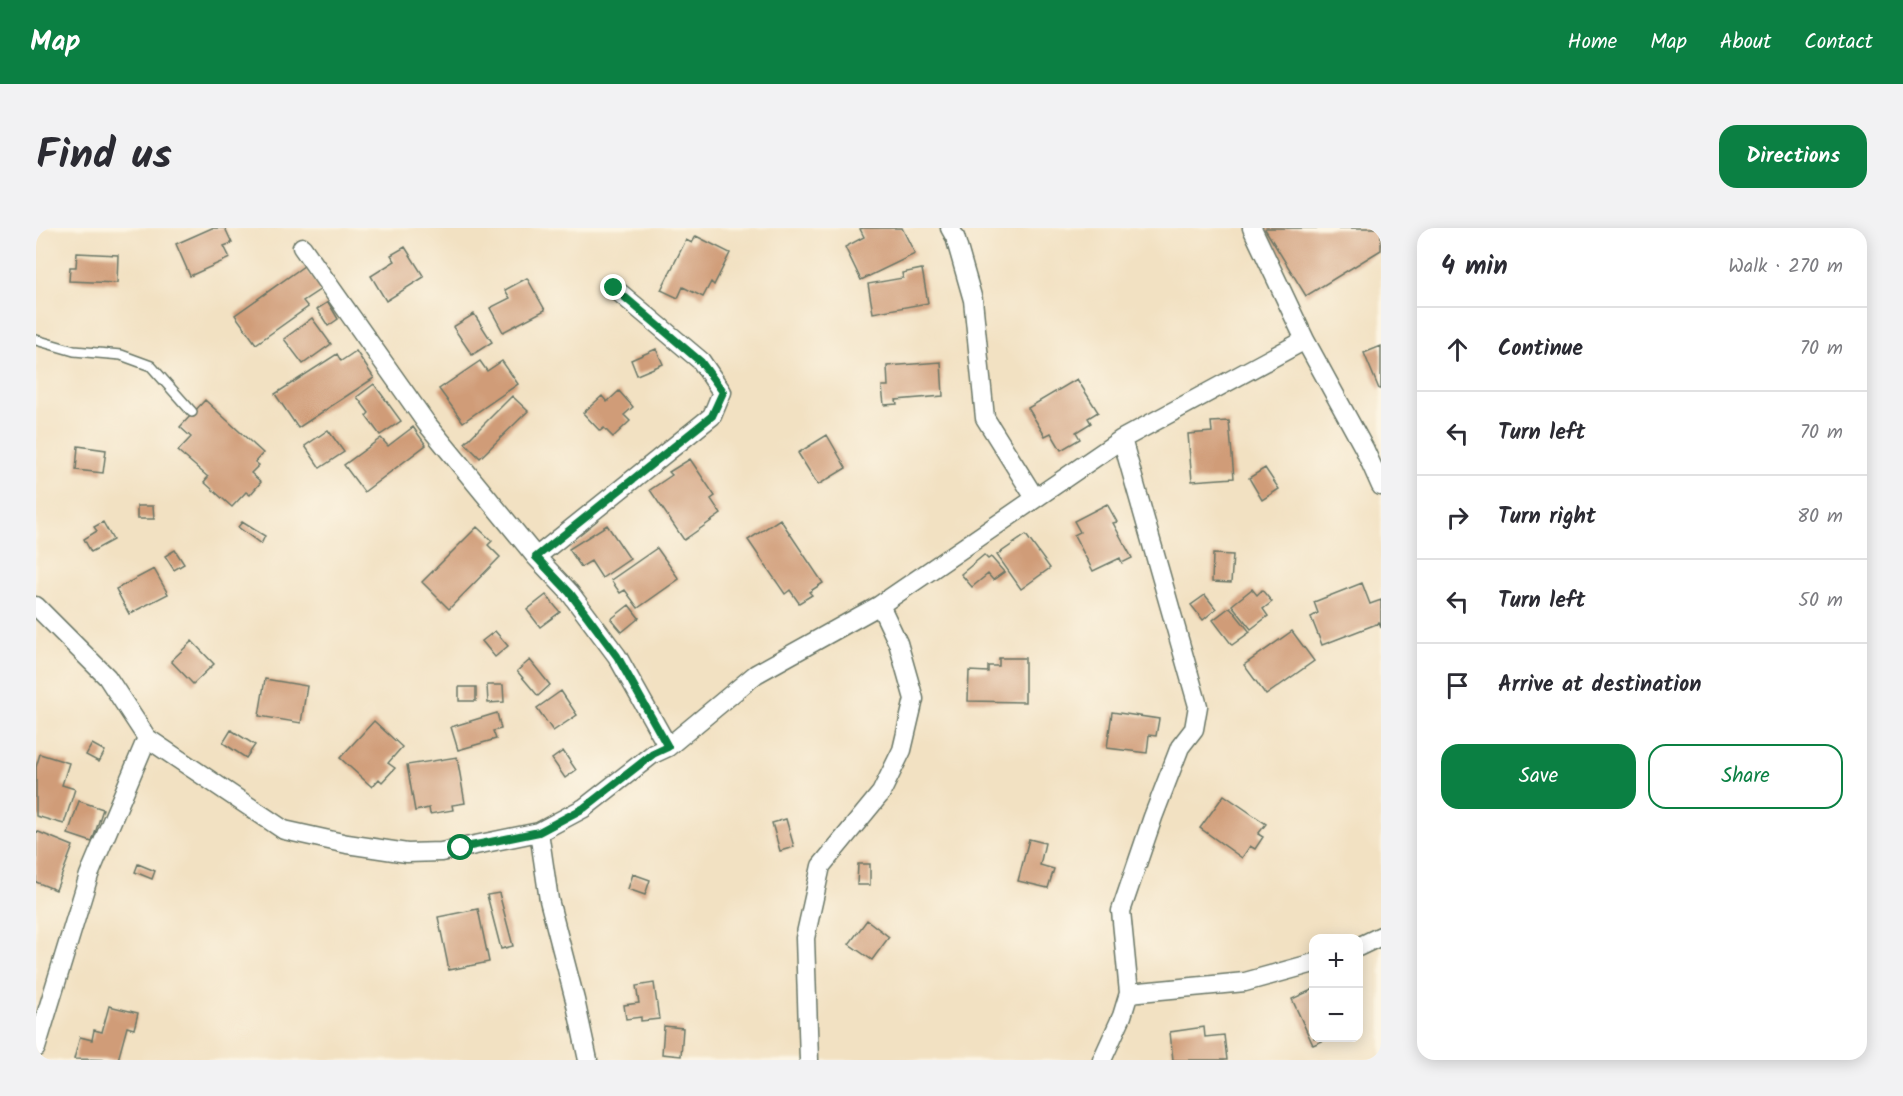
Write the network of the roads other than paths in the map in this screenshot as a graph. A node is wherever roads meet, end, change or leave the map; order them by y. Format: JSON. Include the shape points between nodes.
{"nodes":[{"id":1,"x":950,"y":228,"type":"edge"},
{"id":2,"x":1252,"y":228,"type":"edge"},
{"id":3,"x":302,"y":247,"type":"dead end"},
{"id":4,"x":614,"y":288,"type":"dead end"},
{"id":5,"x":36,"y":340,"type":"edge"},
{"id":6,"x":1305,"y":340,"type":"junction"},
{"id":7,"x":192,"y":412,"type":"dead end"},
{"id":8,"x":1122,"y":439,"type":"junction"},
{"id":9,"x":1381,"y":486,"type":"edge"},
{"id":10,"x":1035,"y":498,"type":"junction"},
{"id":11,"x":536,"y":557,"type":"junction"},
{"id":12,"x":879,"y":605,"type":"junction"},
{"id":13,"x":36,"y":606,"type":"edge"},
{"id":14,"x":147,"y":738,"type":"junction"},
{"id":15,"x":668,"y":747,"type":"junction"},
{"id":16,"x":539,"y":832,"type":"junction"},
{"id":17,"x":1381,"y":936,"type":"edge"},
{"id":18,"x":1363,"y":945,"type":"edge"},
{"id":19,"x":1309,"y":964,"type":"edge"},
{"id":20,"x":1129,"y":993,"type":"junction"},
{"id":21,"x":36,"y":1048,"type":"edge"},
{"id":22,"x":588,"y":1060,"type":"edge"},
{"id":23,"x":809,"y":1060,"type":"edge"},
{"id":24,"x":1102,"y":1060,"type":"edge"}],
"edges":[{"from":1,"to":10,"type":"street","via":[[973,300],[985,418]]},
{"from":2,"to":6,"type":"street"},
{"from":3,"to":11,"type":"street","via":[[428,424]]},
{"from":4,"to":11,"type":"street","via":[[701,362],[723,392],[712,416]]},
{"from":5,"to":7,"type":"lane","via":[[74,351],[121,355],[151,366]]},
{"from":6,"to":8,"type":"street"},
{"from":6,"to":9,"type":"street"},
{"from":8,"to":10,"type":"street"},
{"from":8,"to":20,"type":"street","via":[[1198,706],[1194,729],[1180,747],[1120,911]]},
{"from":10,"to":12,"type":"street"},
{"from":11,"to":15,"type":"street","via":[[570,593],[617,656]]},
{"from":12,"to":15,"type":"street","via":[[756,674]]},
{"from":12,"to":23,"type":"street","via":[[898,643],[914,699],[902,750],[881,793],[821,866],[805,938]]},
{"from":13,"to":14,"type":"street","via":[[107,677]]},
{"from":14,"to":16,"type":"street","via":[[284,830],[407,853],[441,852]]},
{"from":14,"to":21,"type":"street","via":[[90,875]]},
{"from":15,"to":16,"type":"street","via":[[653,754],[584,808]]},
{"from":16,"to":22,"type":"street","via":[[549,900]]},
{"from":17,"to":18,"type":"street"},
{"from":19,"to":20,"type":"street","via":[[1245,982]]},
{"from":20,"to":24,"type":"street"}]}
